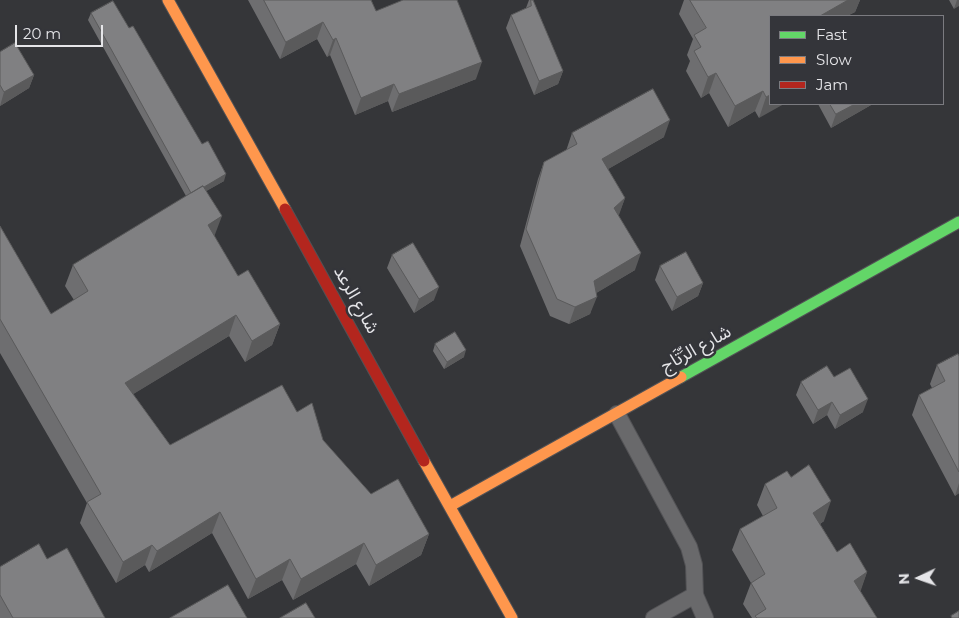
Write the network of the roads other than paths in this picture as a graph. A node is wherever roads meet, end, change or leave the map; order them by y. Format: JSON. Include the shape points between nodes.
{"nodes":[{"id":1,"x":168,"y":0,"type":"edge"},
{"id":2,"x":959,"y":222,"type":"edge"},
{"id":3,"x":617,"y":414,"type":"junction"},
{"id":4,"x":450,"y":506,"type":"junction"},
{"id":5,"x":694,"y":595,"type":"junction"},
{"id":6,"x":512,"y":618,"type":"edge"},
{"id":7,"x":654,"y":618,"type":"edge"},
{"id":8,"x":705,"y":618,"type":"edge"}],
"edges":[{"from":1,"to":4,"type":"street","name":"شارع الرعد"},
{"from":2,"to":3,"type":"street","name":"شارع الرِّتَاج"},
{"from":3,"to":4,"type":"street","name":"شارع الرِّتَاج"},
{"from":3,"to":5,"type":"lane","via":[[689,547],[694,566]]},
{"from":4,"to":6,"type":"street","name":"شارع الرعد"},
{"from":5,"to":7,"type":"lane"},
{"from":5,"to":8,"type":"lane"}]}
